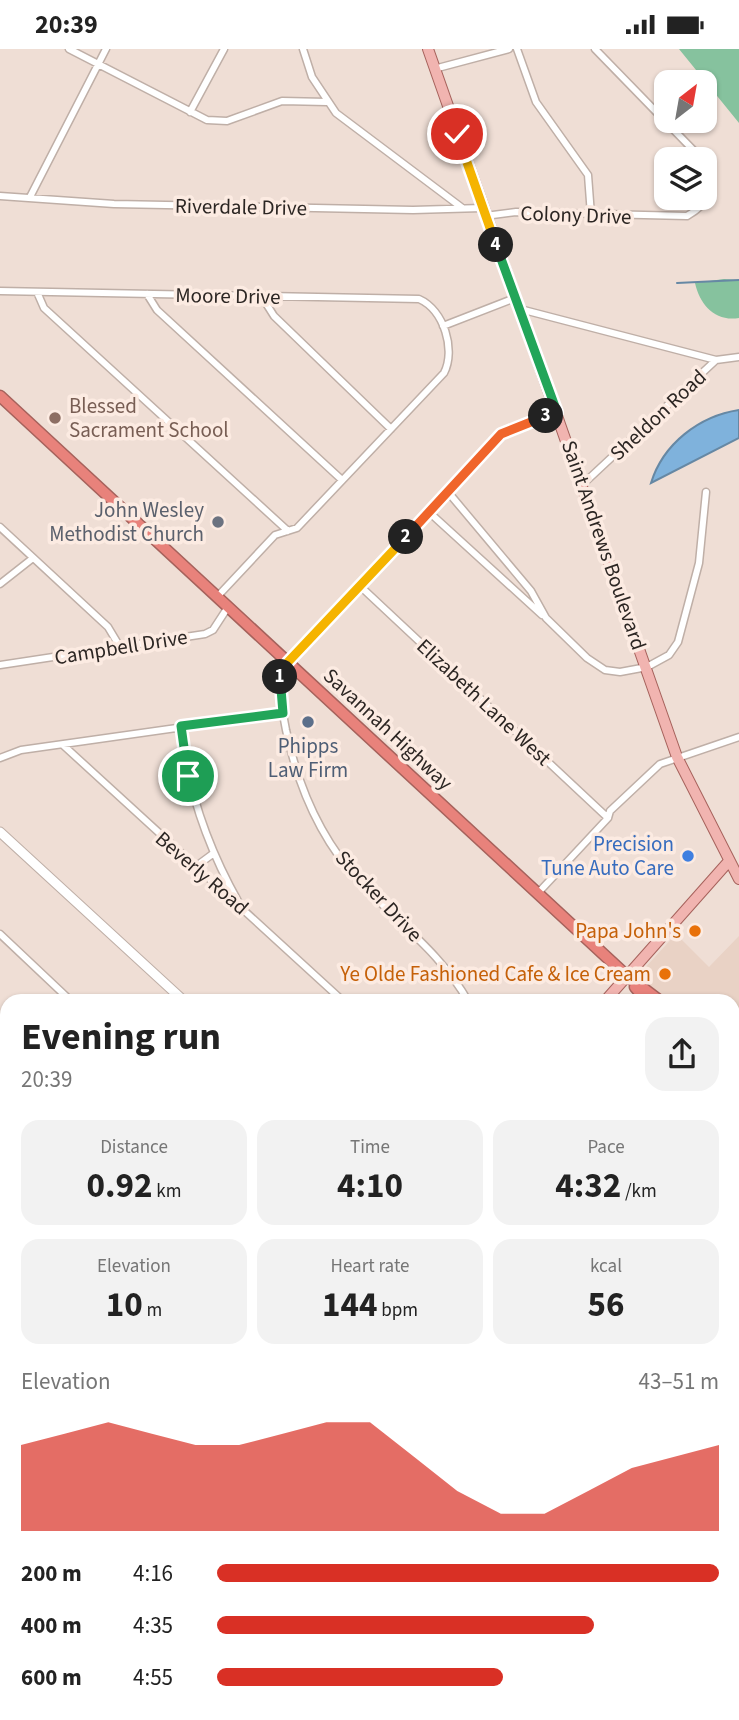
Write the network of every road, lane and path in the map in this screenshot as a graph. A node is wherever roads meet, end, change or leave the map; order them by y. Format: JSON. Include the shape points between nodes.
{"nodes":[{"id":1,"x":69,"y":49,"type":"edge"},
{"id":2,"x":106,"y":49,"type":"edge"},
{"id":3,"x":223,"y":49,"type":"edge"},
{"id":4,"x":303,"y":49,"type":"edge"},
{"id":5,"x":428,"y":49,"type":"edge"},
{"id":6,"x":509,"y":49,"type":"edge"},
{"id":7,"x":516,"y":49,"type":"edge"},
{"id":8,"x":595,"y":49,"type":"edge"},
{"id":9,"x":98,"y":64,"type":"junction"},
{"id":10,"x":434,"y":69,"type":"junction"},
{"id":11,"x":327,"y":102,"type":"junction"},
{"id":12,"x":190,"y":112,"type":"junction"},
{"id":13,"x":690,"y":147,"type":"edge"},
{"id":14,"x":0,"y":196,"type":"edge"},
{"id":15,"x":30,"y":197,"type":"junction"},
{"id":16,"x":461,"y":207,"type":"junction"},
{"id":17,"x":697,"y":210,"type":"edge"},
{"id":18,"x":484,"y":212,"type":"junction"},
{"id":19,"x":591,"y":215,"type":"junction"},
{"id":20,"x":0,"y":292,"type":"edge"},
{"id":21,"x":37,"y":292,"type":"junction"},
{"id":22,"x":147,"y":294,"type":"junction"},
{"id":23,"x":262,"y":296,"type":"junction"},
{"id":24,"x":515,"y":298,"type":"junction"},
{"id":25,"x":520,"y":309,"type":"junction"},
{"id":26,"x":443,"y":326,"type":"junction"},
{"id":27,"x":739,"y":357,"type":"edge"},
{"id":28,"x":716,"y":360,"type":"junction"},
{"id":29,"x":0,"y":396,"type":"edge"},
{"id":30,"x":557,"y":412,"type":"junction"},
{"id":31,"x":391,"y":429,"type":"junction"},
{"id":32,"x":342,"y":481,"type":"junction"},
{"id":33,"x":582,"y":485,"type":"junction"},
{"id":34,"x":448,"y":492,"type":"junction"},
{"id":35,"x":706,"y":492,"type":"dead end"},
{"id":36,"x":430,"y":513,"type":"junction"},
{"id":37,"x":0,"y":527,"type":"edge"},
{"id":38,"x":288,"y":531,"type":"junction"},
{"id":39,"x":33,"y":558,"type":"junction"},
{"id":40,"x":0,"y":584,"type":"edge"},
{"id":41,"x":360,"y":586,"type":"junction"},
{"id":42,"x":217,"y":597,"type":"junction"},
{"id":43,"x":228,"y":607,"type":"junction"},
{"id":44,"x":547,"y":618,"type":"junction"},
{"id":45,"x":120,"y":647,"type":"junction"},
{"id":46,"x":288,"y":662,"type":"junction"},
{"id":47,"x":0,"y":665,"type":"edge"},
{"id":48,"x":647,"y":667,"type":"junction"},
{"id":49,"x":283,"y":713,"type":"junction"},
{"id":50,"x":181,"y":726,"type":"junction"},
{"id":51,"x":739,"y":737,"type":"edge"},
{"id":52,"x":63,"y":745,"type":"junction"},
{"id":53,"x":677,"y":757,"type":"junction"},
{"id":54,"x":0,"y":758,"type":"edge"},
{"id":55,"x":608,"y":818,"type":"junction"},
{"id":56,"x":0,"y":832,"type":"edge"},
{"id":57,"x":214,"y":853,"type":"junction"},
{"id":58,"x":729,"y":861,"type":"junction"},
{"id":59,"x":195,"y":867,"type":"junction"},
{"id":60,"x":738,"y":877,"type":"edge"},
{"id":61,"x":538,"y":893,"type":"junction"},
{"id":62,"x":242,"y":908,"type":"junction"},
{"id":63,"x":0,"y":934,"type":"edge"},
{"id":64,"x":627,"y":976,"type":"junction"},
{"id":65,"x":64,"y":994,"type":"edge"},
{"id":66,"x":176,"y":994,"type":"edge"},
{"id":67,"x":335,"y":994,"type":"edge"},
{"id":68,"x":463,"y":994,"type":"edge"},
{"id":69,"x":612,"y":994,"type":"edge"},
{"id":70,"x":641,"y":994,"type":"edge"},
{"id":71,"x":651,"y":994,"type":"edge"}],
"edges":[{"from":1,"to":9,"type":"street"},
{"from":2,"to":9,"type":"street"},
{"from":3,"to":12,"type":"street"},
{"from":4,"to":11,"type":"street"},
{"from":5,"to":10,"type":"main road","name":"Saint Andrews Boulevard"},
{"from":6,"to":10,"type":"street"},
{"from":7,"to":19,"type":"street","via":[[536,102],[588,175]]},
{"from":8,"to":13,"type":"street"},
{"from":9,"to":12,"type":"street"},
{"from":9,"to":15,"type":"street"},
{"from":10,"to":18,"type":"main road","name":"Saint Andrews Boulevard"},
{"from":11,"to":12,"type":"street","via":[[282,101],[214,122]]},
{"from":11,"to":16,"type":"street"},
{"from":14,"to":15,"type":"street","name":"Riverdale Drive"},
{"from":15,"to":16,"type":"street","name":"Riverdale Drive","via":[[127,205]]},
{"from":16,"to":18,"type":"street","name":"Riverdale Drive"},
{"from":17,"to":19,"type":"street","name":"Colony Drive","via":[[687,216]]},
{"from":18,"to":19,"type":"street","name":"Colony Drive"},
{"from":18,"to":24,"type":"main road","name":"Saint Andrews Boulevard"},
{"from":20,"to":21,"type":"street","name":"Moore Drive"},
{"from":21,"to":22,"type":"street","name":"Moore Drive"},
{"from":21,"to":38,"type":"street","via":[[44,308]]},
{"from":22,"to":23,"type":"street","name":"Moore Drive"},
{"from":22,"to":32,"type":"street","via":[[158,310]]},
{"from":23,"to":26,"type":"street","name":"Moore Drive","via":[[419,299],[433,308]]},
{"from":23,"to":31,"type":"street","via":[[274,316]]},
{"from":24,"to":25,"type":"main road","name":"Saint Andrews Boulevard"},
{"from":24,"to":26,"type":"street"},
{"from":25,"to":28,"type":"street"},
{"from":25,"to":30,"type":"main road","name":"Saint Andrews Boulevard"},
{"from":26,"to":31,"type":"street","name":"Moore Drive","via":[[450,363]]},
{"from":27,"to":28,"type":"street","name":"Sheldon Road"},
{"from":28,"to":33,"type":"street","name":"Sheldon Road"},
{"from":29,"to":42,"type":"highway","name":"Savannah Highway"},
{"from":30,"to":33,"type":"main road","name":"Saint Andrews Boulevard"},
{"from":30,"to":34,"type":"street","via":[[501,434]]},
{"from":31,"to":32,"type":"street","name":"Moore Drive"},
{"from":32,"to":38,"type":"street","name":"Moore Drive","via":[[297,528]]},
{"from":33,"to":48,"type":"main road","name":"Saint Andrews Boulevard"},
{"from":34,"to":36,"type":"street"},
{"from":34,"to":44,"type":"street","via":[[531,591]]},
{"from":35,"to":48,"type":"street","via":[[699,563],[678,642],[669,655]]},
{"from":36,"to":41,"type":"street"},
{"from":36,"to":44,"type":"street"},
{"from":37,"to":39,"type":"street"},
{"from":38,"to":42,"type":"street","name":"Moore Drive","via":[[275,535]]},
{"from":39,"to":40,"type":"street"},
{"from":39,"to":45,"type":"street","via":[[108,627]]},
{"from":41,"to":46,"type":"street"},
{"from":41,"to":55,"type":"street","name":"Elizabeth Lane West"},
{"from":42,"to":43,"type":"highway","name":"Savannah Highway"},
{"from":43,"to":45,"type":"street","name":"Campbell Drive","via":[[205,634]]},
{"from":43,"to":46,"type":"highway","name":"Savannah Highway"},
{"from":44,"to":48,"type":"street","via":[[605,670]]},
{"from":45,"to":47,"type":"street","name":"Campbell Drive"},
{"from":46,"to":49,"type":"street","name":"Stocker Drive","via":[[280,676]]},
{"from":46,"to":61,"type":"highway","name":"Savannah Highway"},
{"from":48,"to":53,"type":"main road","name":"Saint Andrews Boulevard"},
{"from":49,"to":50,"type":"street"},
{"from":49,"to":68,"type":"street","name":"Stocker Drive","via":[[300,785],[340,859],[428,947]]},
{"from":50,"to":52,"type":"street"},
{"from":50,"to":57,"type":"street","via":[[192,789]]},
{"from":51,"to":53,"type":"street"},
{"from":52,"to":54,"type":"street","via":[[21,750]]},
{"from":52,"to":59,"type":"street","name":"Beverly Road"},
{"from":53,"to":55,"type":"street","via":[[660,764]]},
{"from":53,"to":58,"type":"main road","name":"Saint Andrews Boulevard"},
{"from":55,"to":61,"type":"street"},
{"from":56,"to":66,"type":"street"},
{"from":57,"to":59,"type":"street"},
{"from":57,"to":62,"type":"street"},
{"from":58,"to":60,"type":"main road","name":"Saint Andrews Boulevard"},
{"from":58,"to":64,"type":"main road"},
{"from":59,"to":62,"type":"street","name":"Beverly Road"},
{"from":61,"to":64,"type":"highway","name":"Savannah Highway"},
{"from":62,"to":67,"type":"street","name":"Beverly Road"},
{"from":63,"to":65,"type":"street"},
{"from":64,"to":69,"type":"main road"},
{"from":64,"to":70,"type":"highway","name":"Savannah Highway"},
{"from":64,"to":71,"type":"highway","name":"Savannah Highway"}]}
